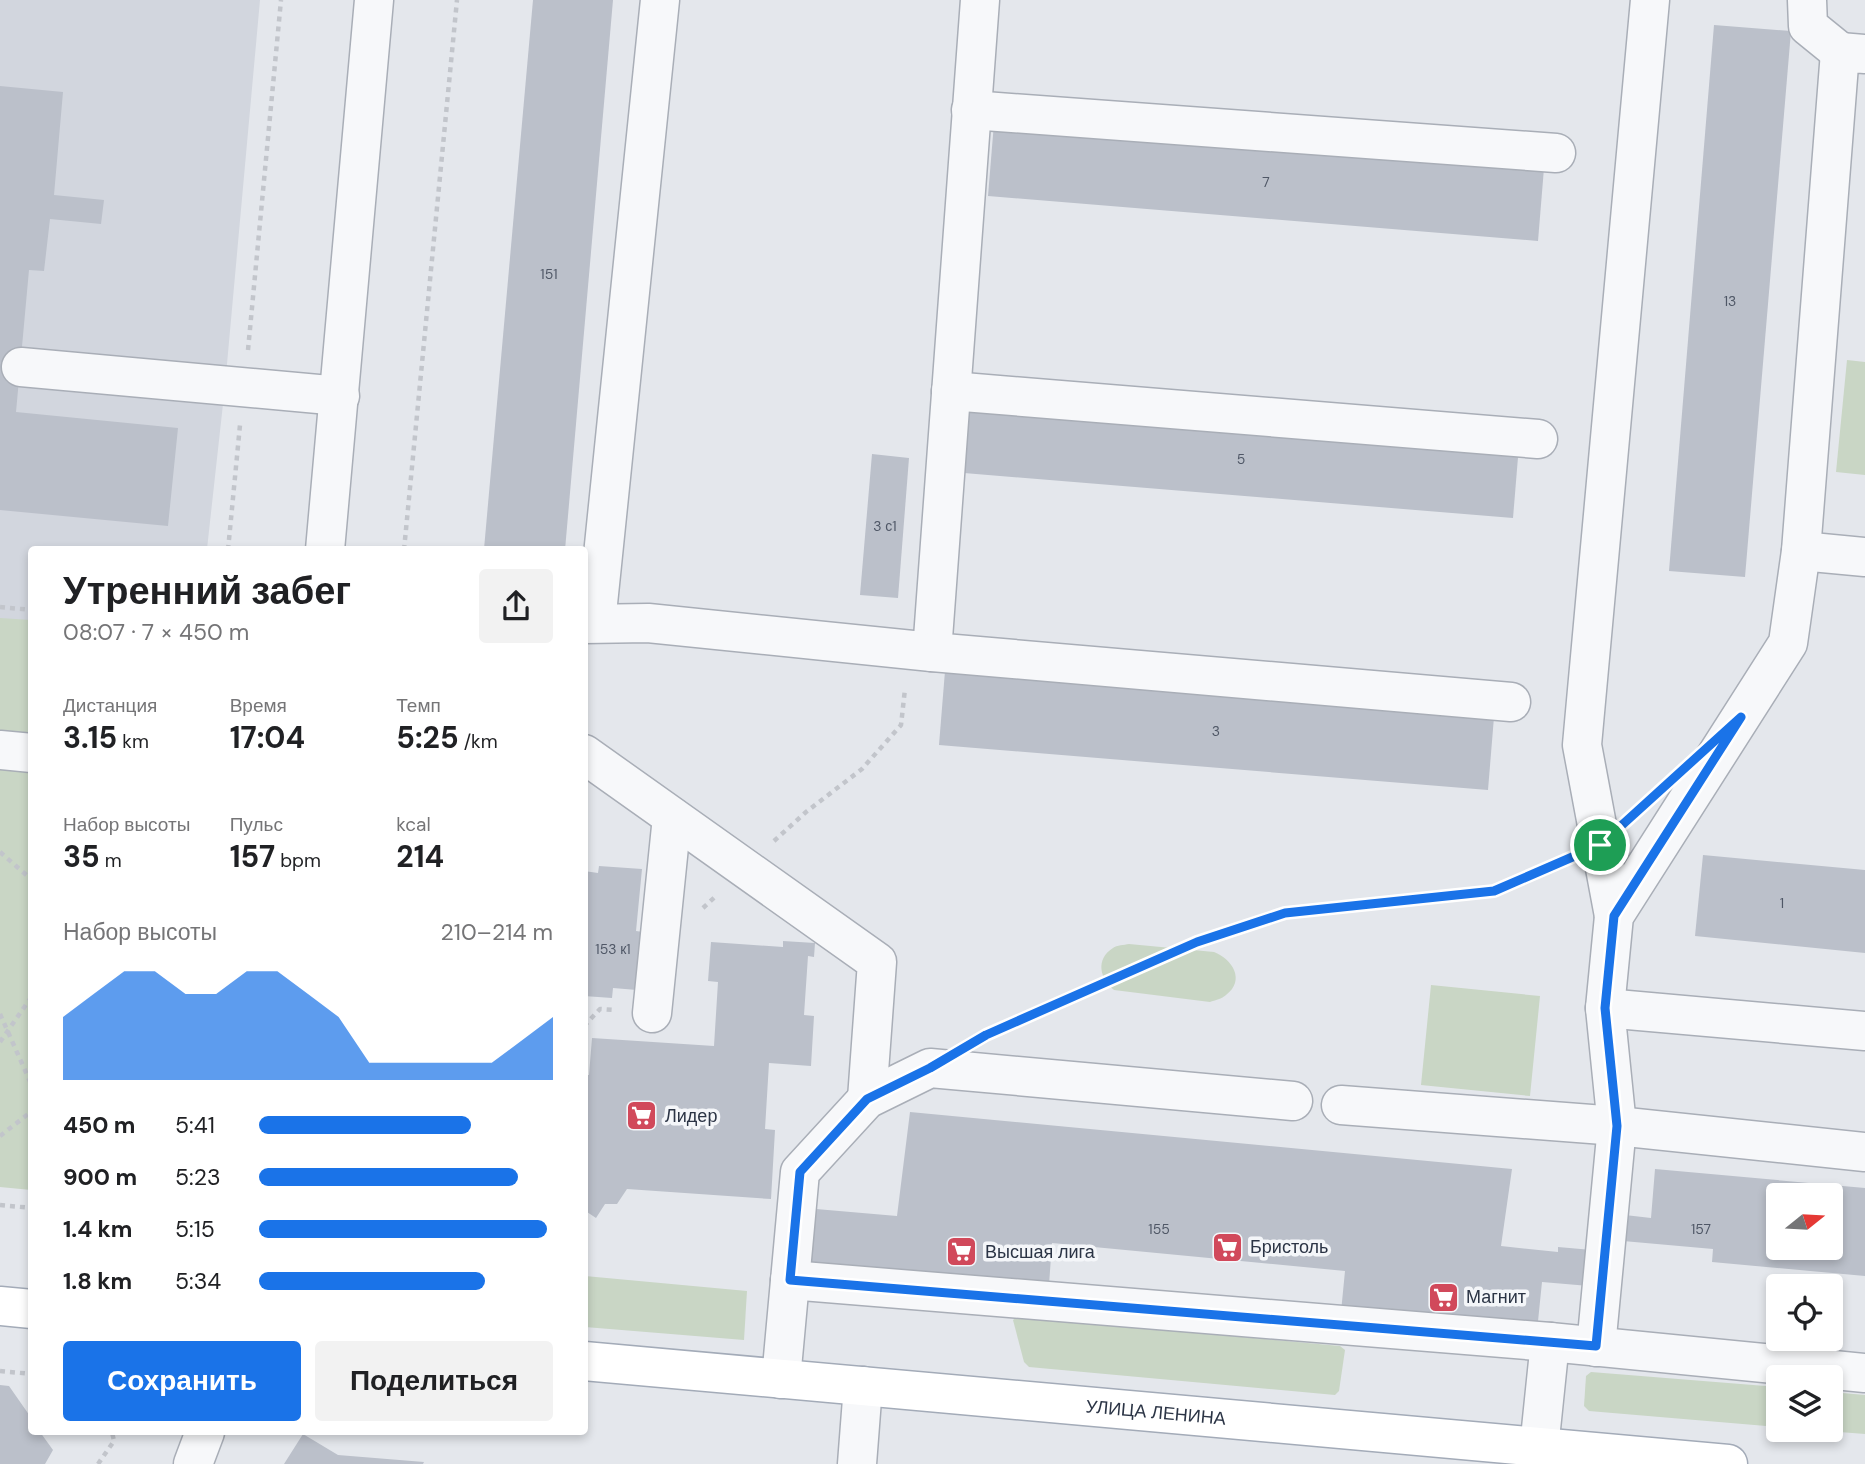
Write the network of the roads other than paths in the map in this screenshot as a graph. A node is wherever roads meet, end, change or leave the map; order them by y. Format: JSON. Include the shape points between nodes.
{"nodes":[{"id":1,"x":374,"y":0,"type":"edge"},
{"id":2,"x":660,"y":0,"type":"edge"},
{"id":3,"x":980,"y":0,"type":"edge"},
{"id":4,"x":1650,"y":0,"type":"edge"},
{"id":5,"x":1807,"y":0,"type":"edge"},
{"id":6,"x":1852,"y":53,"type":"edge"},
{"id":7,"x":971,"y":110,"type":"junction"},
{"id":8,"x":1556,"y":153,"type":"dead end"},
{"id":9,"x":21,"y":367,"type":"dead end"},
{"id":10,"x":951,"y":391,"type":"junction"},
{"id":11,"x":340,"y":396,"type":"junction"},
{"id":12,"x":1538,"y":439,"type":"dead end"},
{"id":13,"x":325,"y":546,"type":"edge"},
{"id":14,"x":1801,"y":551,"type":"junction"},
{"id":15,"x":1865,"y":557,"type":"edge"},
{"id":16,"x":590,"y":623,"type":"edge"},
{"id":17,"x":921,"y":651,"type":"junction"},
{"id":18,"x":1511,"y":702,"type":"dead end"},
{"id":19,"x":0,"y":750,"type":"edge"},
{"id":20,"x":28,"y":753,"type":"edge"},
{"id":21,"x":588,"y":757,"type":"edge"},
{"id":22,"x":672,"y":817,"type":"junction"},
{"id":23,"x":1614,"y":916,"type":"junction"},
{"id":24,"x":1605,"y":1008,"type":"junction"},
{"id":25,"x":652,"y":1013,"type":"dead end"},
{"id":26,"x":1865,"y":1031,"type":"edge"},
{"id":27,"x":867,"y":1099,"type":"junction"},
{"id":28,"x":1293,"y":1101,"type":"dead end"},
{"id":29,"x":1340,"y":1105,"type":"dead end"},
{"id":30,"x":1617,"y":1126,"type":"junction"},
{"id":31,"x":1865,"y":1152,"type":"edge"},
{"id":32,"x":790,"y":1280,"type":"junction"},
{"id":33,"x":0,"y":1306,"type":"edge"},
{"id":34,"x":28,"y":1309,"type":"edge"},
{"id":35,"x":1550,"y":1342,"type":"junction"},
{"id":36,"x":1596,"y":1346,"type":"junction"},
{"id":37,"x":588,"y":1361,"type":"edge"},
{"id":38,"x":1865,"y":1373,"type":"edge"},
{"id":39,"x":781,"y":1379,"type":"junction"},
{"id":40,"x":863,"y":1386,"type":"junction"},
{"id":41,"x":204,"y":1435,"type":"edge"},
{"id":42,"x":1539,"y":1448,"type":"junction"},
{"id":43,"x":1705,"y":1463,"type":"edge"},
{"id":44,"x":193,"y":1464,"type":"edge"},
{"id":45,"x":857,"y":1464,"type":"edge"}],
"edges":[{"from":1,"to":11,"type":"street"},
{"from":2,"to":16,"type":"street"},
{"from":3,"to":7,"type":"street"},
{"from":4,"to":23,"type":"street","via":[[1582,746]]},
{"from":5,"to":6,"type":"street","via":[[1808,26]]},
{"from":6,"to":14,"type":"street"},
{"from":7,"to":8,"type":"street"},
{"from":7,"to":10,"type":"street"},
{"from":9,"to":11,"type":"street"},
{"from":10,"to":12,"type":"street"},
{"from":10,"to":17,"type":"street"},
{"from":11,"to":13,"type":"street"},
{"from":14,"to":15,"type":"street"},
{"from":14,"to":23,"type":"street","via":[[1788,643]]},
{"from":16,"to":17,"type":"street","via":[[648,623]]},
{"from":17,"to":18,"type":"street"},
{"from":19,"to":20,"type":"street"},
{"from":21,"to":22,"type":"street"},
{"from":22,"to":25,"type":"street"},
{"from":22,"to":27,"type":"street","via":[[877,962]]},
{"from":23,"to":24,"type":"street"},
{"from":24,"to":26,"type":"street"},
{"from":24,"to":30,"type":"street"},
{"from":27,"to":28,"type":"street","via":[[930,1068]]},
{"from":27,"to":32,"type":"street","via":[[800,1172]]},
{"from":29,"to":30,"type":"street"},
{"from":30,"to":31,"type":"street"},
{"from":30,"to":36,"type":"street"},
{"from":32,"to":35,"type":"street"},
{"from":32,"to":39,"type":"street"},
{"from":33,"to":34,"type":"main road"},
{"from":35,"to":36,"type":"street"},
{"from":35,"to":42,"type":"street"},
{"from":36,"to":38,"type":"street"},
{"from":37,"to":39,"type":"main road","name":"УЛИЦА ЛЕНИНА"},
{"from":39,"to":40,"type":"main road","name":"УЛИЦА ЛЕНИНА"},
{"from":40,"to":42,"type":"main road","name":"УЛИЦА ЛЕНИНА"},
{"from":40,"to":45,"type":"street"},
{"from":41,"to":44,"type":"street"},
{"from":42,"to":43,"type":"main road","name":"УЛИЦА ЛЕНИНА"}]}
